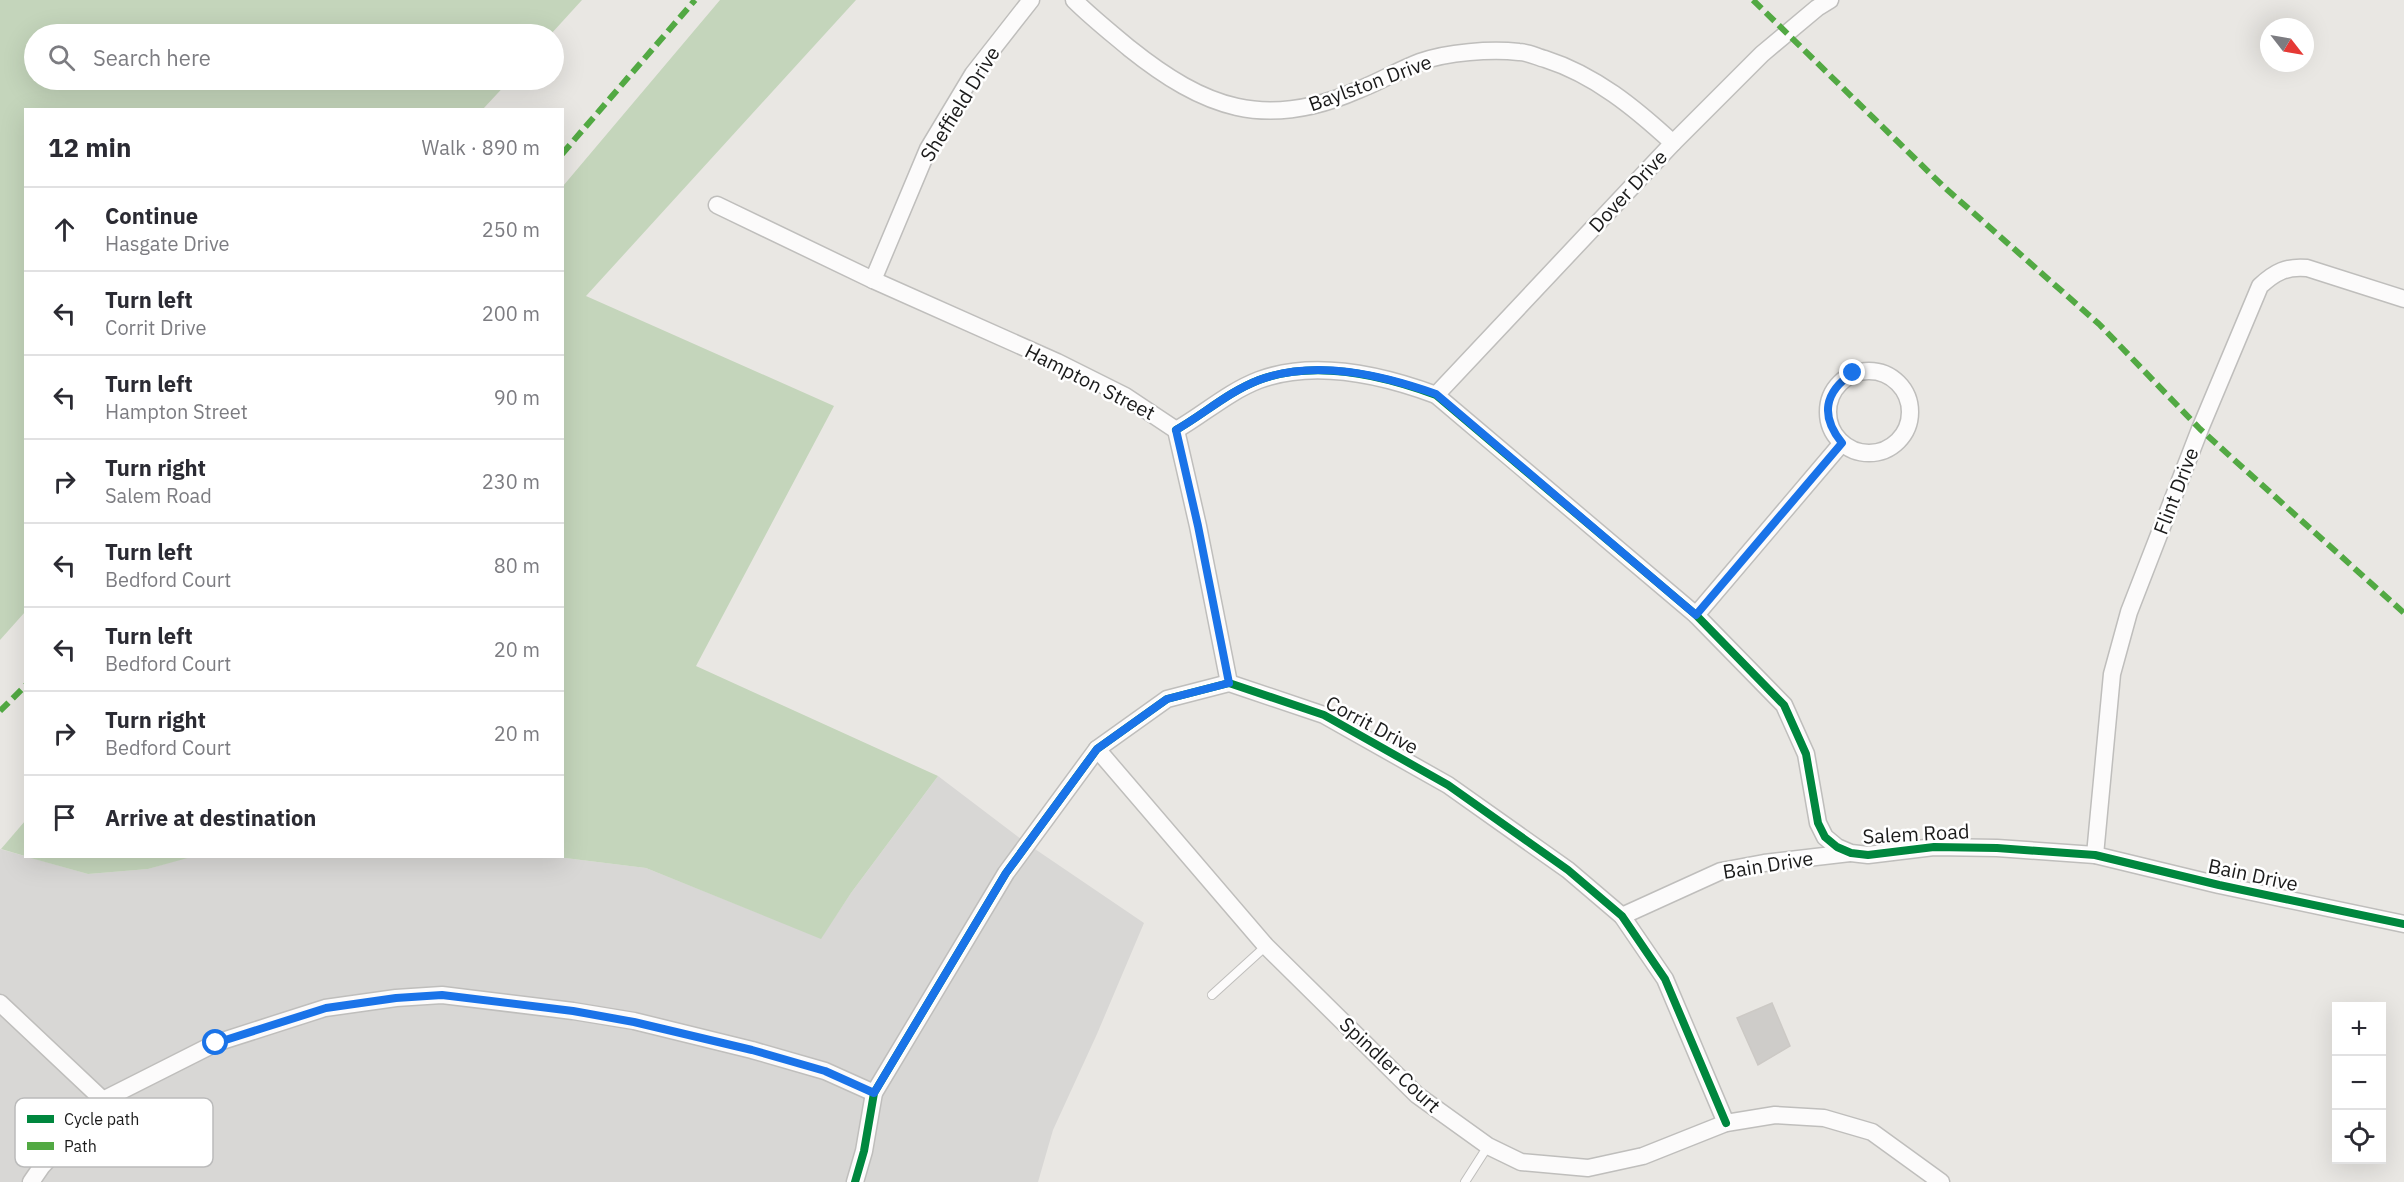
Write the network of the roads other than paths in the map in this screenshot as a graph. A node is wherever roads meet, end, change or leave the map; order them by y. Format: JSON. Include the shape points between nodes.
{"nodes":[{"id":1,"x":1030,"y":0,"type":"edge"},
{"id":2,"x":1074,"y":0,"type":"edge"},
{"id":3,"x":1830,"y":0,"type":"edge"},
{"id":4,"x":1673,"y":143,"type":"junction"},
{"id":5,"x":717,"y":205,"type":"dead end"},
{"id":6,"x":873,"y":280,"type":"junction"},
{"id":7,"x":2404,"y":299,"type":"edge"},
{"id":8,"x":1436,"y":394,"type":"junction"},
{"id":9,"x":1176,"y":430,"type":"junction"},
{"id":10,"x":1842,"y":443,"type":"junction"},
{"id":11,"x":1696,"y":615,"type":"junction"},
{"id":12,"x":1229,"y":683,"type":"junction"},
{"id":13,"x":1097,"y":749,"type":"junction"},
{"id":14,"x":1851,"y":853,"type":"junction"},
{"id":15,"x":2095,"y":855,"type":"junction"},
{"id":16,"x":1622,"y":916,"type":"junction"},
{"id":17,"x":2404,"y":924,"type":"edge"},
{"id":18,"x":1266,"y":946,"type":"junction"},
{"id":19,"x":1212,"y":995,"type":"dead end"},
{"id":20,"x":0,"y":1003,"type":"edge"},
{"id":21,"x":874,"y":1093,"type":"junction"},
{"id":22,"x":101,"y":1098,"type":"edge"},
{"id":23,"x":107,"y":1098,"type":"edge"},
{"id":24,"x":1726,"y":1123,"type":"junction"},
{"id":25,"x":1488,"y":1146,"type":"junction"},
{"id":26,"x":41,"y":1167,"type":"edge"},
{"id":27,"x":31,"y":1182,"type":"edge"},
{"id":28,"x":855,"y":1182,"type":"edge"},
{"id":29,"x":1466,"y":1182,"type":"edge"},
{"id":30,"x":1941,"y":1182,"type":"edge"}],
"edges":[{"from":1,"to":6,"type":"street","name":"Sheffield Drive","via":[[973,74],[928,149]]},
{"from":2,"to":4,"type":"street","name":"Baylston Drive","via":[[1161,74],[1200,96],[1225,104],[1251,110],[1306,108],[1331,102],[1422,62],[1491,51],[1521,52],[1571,68],[1612,92]]},
{"from":3,"to":4,"type":"street","name":"Dover Drive","via":[[1762,54]]},
{"from":4,"to":8,"type":"street","name":"Dover Drive"},
{"from":5,"to":6,"type":"street","name":"Hampton Street"},
{"from":6,"to":9,"type":"street","name":"Hampton Street","via":[[1067,367],[1125,396]]},
{"from":7,"to":15,"type":"street","name":"Flint Drive","via":[[2297,267],[2271,275],[2260,286],[2129,612],[2112,674]]},
{"from":8,"to":9,"type":"street","name":"Salem Road","via":[[1393,379],[1352,372],[1304,371],[1260,380],[1216,402]]},
{"from":8,"to":11,"type":"street","name":"Salem Road"},
{"from":9,"to":12,"type":"street","name":"Hampton Street"},
{"from":10,"to":10,"type":"street","via":[[1853,450],[1879,452],[1901,438],[1908,426],[1909,406],[1903,388],[1894,378],[1867,370],[1853,373],[1837,386],[1828,405],[1828,419]]},
{"from":10,"to":11,"type":"street"},
{"from":11,"to":14,"type":"street","name":"Salem Road","via":[[1784,705],[1806,754],[1818,823],[1825,837]]},
{"from":12,"to":13,"type":"street","via":[[1167,699]]},
{"from":12,"to":16,"type":"street","name":"Corrit Drive","via":[[1324,715],[1448,785],[1568,870]]},
{"from":13,"to":18,"type":"street","name":"Spindler Court"},
{"from":13,"to":21,"type":"street","via":[[1006,873]]},
{"from":14,"to":15,"type":"street","name":"Salem Road","via":[[1868,855],[1934,847]]},
{"from":14,"to":16,"type":"street","name":"Bain Drive","via":[[1721,871]]},
{"from":15,"to":17,"type":"street","name":"Bain Drive"},
{"from":16,"to":24,"type":"street","name":"Corrit Drive","via":[[1665,979]]},
{"from":18,"to":19,"type":"lane"},
{"from":18,"to":25,"type":"street","name":"Spindler Court","via":[[1417,1095]]},
{"from":20,"to":22,"type":"street"},
{"from":21,"to":23,"type":"street","via":[[815,1068],[634,1022],[442,995],[337,1007],[304,1015],[216,1043]]},
{"from":21,"to":28,"type":"street"},
{"from":24,"to":25,"type":"street","name":"Spindler Court","via":[[1643,1155],[1588,1168],[1521,1162]]},
{"from":24,"to":30,"type":"street","name":"Spindler Court","via":[[1775,1114],[1824,1118],[1872,1132]]},
{"from":25,"to":29,"type":"lane"},
{"from":26,"to":27,"type":"street"}]}
